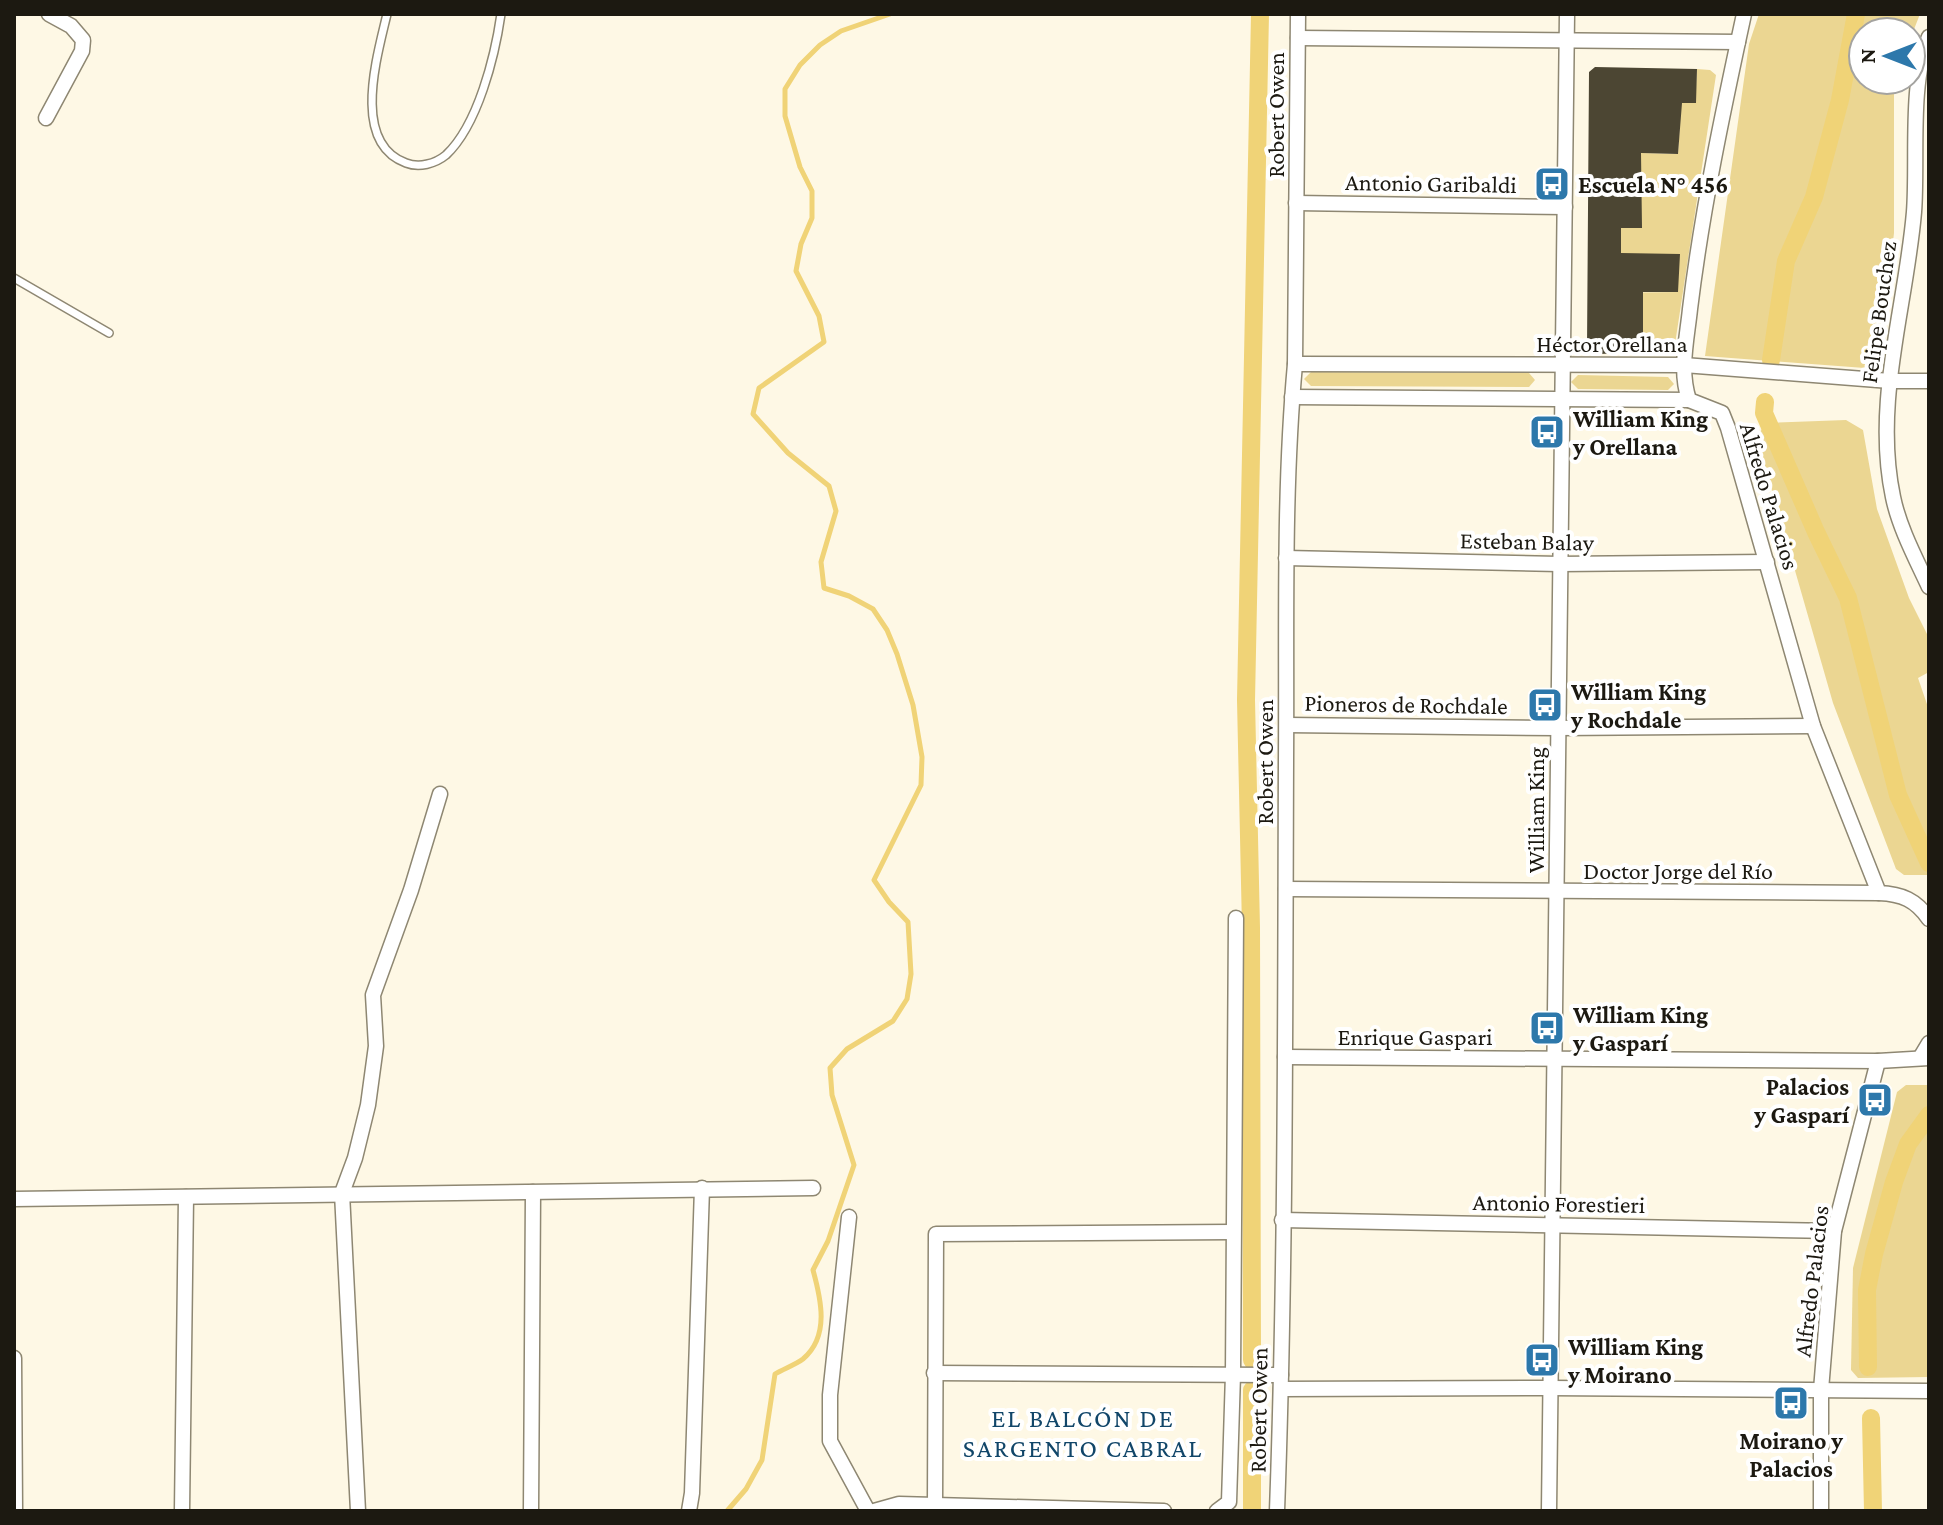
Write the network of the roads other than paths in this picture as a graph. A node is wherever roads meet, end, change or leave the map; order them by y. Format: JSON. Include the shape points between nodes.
{"nodes":[{"id":1,"x":49,"y":14,"type":"edge"},
{"id":2,"x":387,"y":14,"type":"edge"},
{"id":3,"x":501,"y":14,"type":"edge"},
{"id":4,"x":1298,"y":14,"type":"edge"},
{"id":5,"x":1567,"y":14,"type":"edge"},
{"id":6,"x":1744,"y":14,"type":"edge"},
{"id":7,"x":1298,"y":38,"type":"junction"},
{"id":8,"x":1567,"y":41,"type":"junction"},
{"id":9,"x":1928,"y":41,"type":"edge"},
{"id":10,"x":1738,"y":42,"type":"junction"},
{"id":11,"x":46,"y":118,"type":"dead end"},
{"id":12,"x":1296,"y":203,"type":"junction"},
{"id":13,"x":1565,"y":207,"type":"junction"},
{"id":14,"x":1921,"y":211,"type":"edge"},
{"id":15,"x":14,"y":278,"type":"edge"},
{"id":16,"x":109,"y":333,"type":"dead end"},
{"id":17,"x":1295,"y":364,"type":"junction"},
{"id":18,"x":1562,"y":365,"type":"junction"},
{"id":19,"x":1684,"y":365,"type":"junction"},
{"id":20,"x":1890,"y":381,"type":"junction"},
{"id":21,"x":1929,"y":381,"type":"edge"},
{"id":22,"x":1292,"y":397,"type":"junction"},
{"id":23,"x":1561,"y":399,"type":"junction"},
{"id":24,"x":1689,"y":400,"type":"junction"},
{"id":25,"x":1286,"y":558,"type":"junction"},
{"id":26,"x":1767,"y":562,"type":"junction"},
{"id":27,"x":1923,"y":563,"type":"edge"},
{"id":28,"x":1559,"y":564,"type":"junction"},
{"id":29,"x":1929,"y":587,"type":"edge"},
{"id":30,"x":1287,"y":725,"type":"junction"},
{"id":31,"x":1813,"y":726,"type":"junction"},
{"id":32,"x":1557,"y":728,"type":"junction"},
{"id":33,"x":440,"y":794,"type":"dead end"},
{"id":34,"x":1286,"y":889,"type":"junction"},
{"id":35,"x":1557,"y":892,"type":"junction"},
{"id":36,"x":1879,"y":893,"type":"junction"},
{"id":37,"x":1236,"y":918,"type":"dead end"},
{"id":38,"x":1929,"y":919,"type":"edge"},
{"id":39,"x":1929,"y":1043,"type":"edge"},
{"id":40,"x":1285,"y":1057,"type":"junction"},
{"id":41,"x":1553,"y":1058,"type":"junction"},
{"id":42,"x":1924,"y":1058,"type":"edge"},
{"id":43,"x":1878,"y":1061,"type":"junction"},
{"id":44,"x":702,"y":1188,"type":"junction"},
{"id":45,"x":813,"y":1188,"type":"dead end"},
{"id":46,"x":533,"y":1192,"type":"junction"},
{"id":47,"x":342,"y":1193,"type":"junction"},
{"id":48,"x":186,"y":1197,"type":"junction"},
{"id":49,"x":14,"y":1199,"type":"edge"},
{"id":50,"x":849,"y":1217,"type":"dead end"},
{"id":51,"x":1282,"y":1220,"type":"junction"},
{"id":52,"x":1551,"y":1225,"type":"junction"},
{"id":53,"x":1834,"y":1231,"type":"junction"},
{"id":54,"x":1232,"y":1232,"type":"junction"},
{"id":55,"x":14,"y":1358,"type":"edge"},
{"id":56,"x":934,"y":1373,"type":"junction"},
{"id":57,"x":1233,"y":1374,"type":"junction"},
{"id":58,"x":1281,"y":1382,"type":"junction"},
{"id":59,"x":1550,"y":1388,"type":"junction"},
{"id":60,"x":1821,"y":1390,"type":"junction"},
{"id":61,"x":1929,"y":1391,"type":"edge"},
{"id":62,"x":935,"y":1506,"type":"junction"},
{"id":63,"x":15,"y":1511,"type":"edge"},
{"id":64,"x":182,"y":1511,"type":"edge"},
{"id":65,"x":358,"y":1511,"type":"edge"},
{"id":66,"x":531,"y":1511,"type":"edge"},
{"id":67,"x":689,"y":1511,"type":"edge"},
{"id":68,"x":871,"y":1511,"type":"edge"},
{"id":69,"x":1164,"y":1511,"type":"edge"},
{"id":70,"x":1217,"y":1511,"type":"edge"},
{"id":71,"x":1277,"y":1511,"type":"edge"},
{"id":72,"x":1549,"y":1511,"type":"edge"},
{"id":73,"x":1821,"y":1511,"type":"edge"}],
"edges":[{"from":1,"to":11,"type":"street","via":[[83,40]]},
{"from":2,"to":3,"type":"lane","via":[[376,64],[374,125],[380,144],[393,158],[411,165],[428,165],[445,155],[469,122],[488,75]]},
{"from":4,"to":7,"type":"street","name":"Robert Owen"},
{"from":5,"to":8,"type":"street","name":"William King"},
{"from":6,"to":10,"type":"street"},
{"from":7,"to":8,"type":"street"},
{"from":7,"to":12,"type":"street","name":"Robert Owen"},
{"from":8,"to":10,"type":"street"},
{"from":8,"to":13,"type":"street","name":"William King"},
{"from":9,"to":14,"type":"street","name":"Felipe Bouchez","via":[[1919,81]]},
{"from":10,"to":19,"type":"street","via":[[1697,254]]},
{"from":12,"to":13,"type":"street","name":"Antonio Garibaldi"},
{"from":12,"to":17,"type":"street","name":"Robert Owen"},
{"from":13,"to":18,"type":"street","name":"William King"},
{"from":14,"to":20,"type":"street","name":"Felipe Bouchez"},
{"from":15,"to":16,"type":"lane"},
{"from":17,"to":18,"type":"street","name":"Héctor Orellana"},
{"from":17,"to":22,"type":"street","name":"Robert Owen"},
{"from":18,"to":19,"type":"street","name":"Héctor Orellana"},
{"from":18,"to":23,"type":"street","name":"William King"},
{"from":19,"to":20,"type":"street","name":"Héctor Orellana"},
{"from":19,"to":24,"type":"street"},
{"from":20,"to":21,"type":"street","name":"Héctor Orellana"},
{"from":20,"to":27,"type":"street","name":"Felipe Bouchez","via":[[1893,499]]},
{"from":22,"to":23,"type":"street"},
{"from":22,"to":25,"type":"street","name":"Robert Owen"},
{"from":23,"to":24,"type":"street"},
{"from":23,"to":28,"type":"street","name":"William King"},
{"from":24,"to":26,"type":"street","name":"Alfredo Palacios","via":[[1722,413]]},
{"from":25,"to":28,"type":"street","name":"Esteban Balay"},
{"from":25,"to":30,"type":"street","name":"Robert Owen"},
{"from":26,"to":28,"type":"street","name":"Esteban Balay"},
{"from":26,"to":31,"type":"street","name":"Alfredo Palacios"},
{"from":27,"to":29,"type":"street","name":"Felipe Bouchez"},
{"from":28,"to":32,"type":"street","name":"William King"},
{"from":30,"to":32,"type":"street","name":"Pioneros de Rochdale"},
{"from":30,"to":34,"type":"street","name":"Robert Owen"},
{"from":31,"to":32,"type":"street","name":"Pioneros de Rochdale"},
{"from":31,"to":36,"type":"street","name":"Alfredo Palacios"},
{"from":32,"to":35,"type":"street","name":"William King"},
{"from":33,"to":47,"type":"street","via":[[373,995],[376,1046],[368,1105]]},
{"from":34,"to":35,"type":"street","name":"Doctor Jorge del Río"},
{"from":34,"to":40,"type":"street","name":"Robert Owen"},
{"from":35,"to":36,"type":"street","name":"Doctor Jorge del Río"},
{"from":35,"to":41,"type":"street","name":"William King"},
{"from":36,"to":38,"type":"street","via":[[1899,894],[1920,905]]},
{"from":37,"to":54,"type":"street"},
{"from":39,"to":42,"type":"street"},
{"from":40,"to":41,"type":"street","name":"Enrique Gaspari"},
{"from":40,"to":51,"type":"street","name":"Robert Owen"},
{"from":41,"to":43,"type":"street","name":"Enrique Gaspari"},
{"from":41,"to":52,"type":"street","name":"William King"},
{"from":42,"to":43,"type":"street","name":"Enrique Gaspari"},
{"from":43,"to":53,"type":"street","name":"Alfredo Palacios"},
{"from":44,"to":45,"type":"street"},
{"from":44,"to":46,"type":"street"},
{"from":44,"to":67,"type":"street"},
{"from":46,"to":47,"type":"street"},
{"from":46,"to":66,"type":"street"},
{"from":47,"to":48,"type":"street"},
{"from":47,"to":65,"type":"street"},
{"from":48,"to":49,"type":"street"},
{"from":48,"to":64,"type":"street"},
{"from":50,"to":68,"type":"street","via":[[830,1441]]},
{"from":51,"to":52,"type":"street","name":"Antonio Forestieri"},
{"from":51,"to":58,"type":"street","name":"Robert Owen"},
{"from":52,"to":53,"type":"street","name":"Antonio Forestieri"},
{"from":52,"to":59,"type":"street","name":"William King"},
{"from":53,"to":60,"type":"street","name":"Alfredo Palacios"},
{"from":54,"to":56,"type":"street","via":[[936,1234]]},
{"from":54,"to":57,"type":"street"},
{"from":55,"to":63,"type":"street"},
{"from":56,"to":57,"type":"street"},
{"from":56,"to":62,"type":"street"},
{"from":57,"to":58,"type":"street"},
{"from":57,"to":70,"type":"street","via":[[1229,1502]]},
{"from":58,"to":59,"type":"street"},
{"from":58,"to":71,"type":"street","name":"Robert Owen"},
{"from":59,"to":60,"type":"street"},
{"from":59,"to":72,"type":"street","name":"William King"},
{"from":60,"to":61,"type":"street"},
{"from":60,"to":73,"type":"street","name":"Alfredo Palacios"},
{"from":62,"to":68,"type":"street","via":[[899,1504]]},
{"from":62,"to":69,"type":"street"}]}
